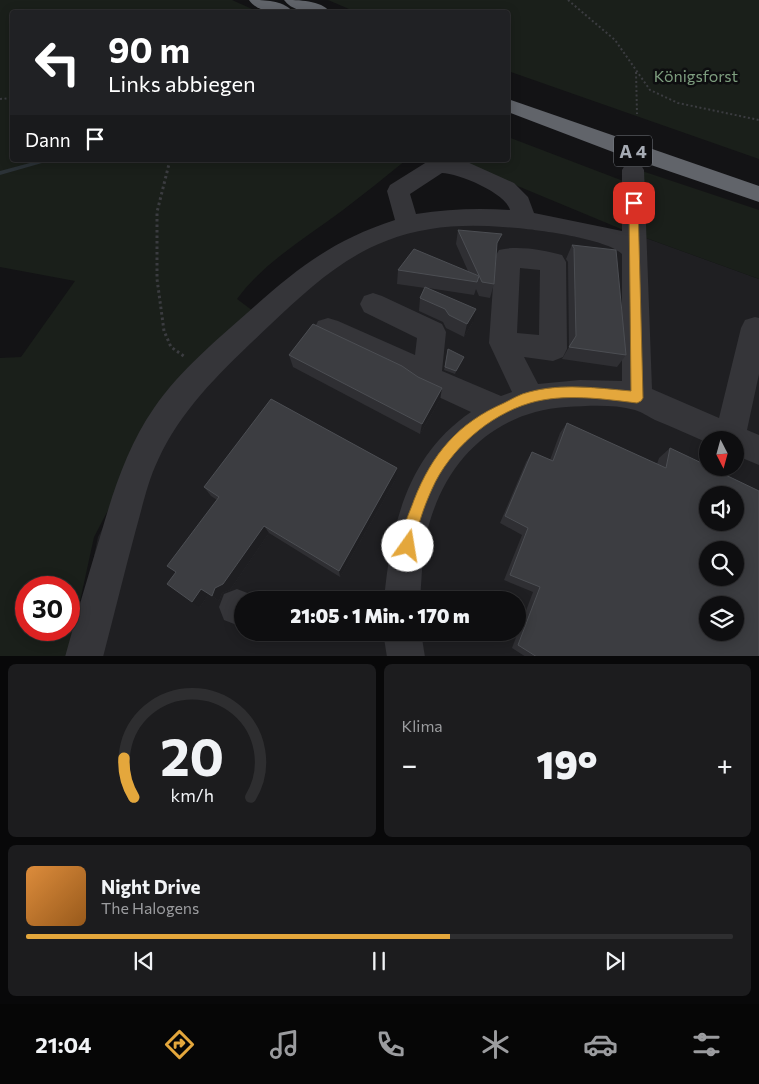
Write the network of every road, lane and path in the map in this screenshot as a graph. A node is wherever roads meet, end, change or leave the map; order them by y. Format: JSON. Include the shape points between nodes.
{"nodes":[{"id":1,"x":257,"y":0,"type":"edge"},
{"id":2,"x":292,"y":0,"type":"edge"},
{"id":3,"x":310,"y":0,"type":"edge"},
{"id":4,"x":568,"y":0,"type":"edge"},
{"id":5,"x":280,"y":10,"type":"edge"},
{"id":6,"x":317,"y":10,"type":"edge"},
{"id":7,"x":327,"y":10,"type":"edge"},
{"id":8,"x":636,"y":72,"type":"junction"},
{"id":9,"x":510,"y":89,"type":"edge"},
{"id":10,"x":510,"y":106,"type":"edge"},
{"id":11,"x":638,"y":114,"type":"dead end"},
{"id":12,"x":759,"y":120,"type":"edge"},
{"id":13,"x":169,"y":162,"type":"edge"},
{"id":14,"x":634,"y":170,"type":"dead end"},
{"id":15,"x":759,"y":174,"type":"edge"},
{"id":16,"x":759,"y":194,"type":"edge"},
{"id":17,"x":524,"y":219,"type":"junction"},
{"id":18,"x":410,"y":224,"type":"junction"},
{"id":19,"x":634,"y":252,"type":"junction"},
{"id":20,"x":373,"y":304,"type":"dead end"},
{"id":21,"x":755,"y":328,"type":"dead end"},
{"id":22,"x":328,"y":329,"type":"edge"},
{"id":23,"x":503,"y":343,"type":"dead end"},
{"id":24,"x":206,"y":366,"type":"junction"},
{"id":25,"x":427,"y":378,"type":"junction"},
{"id":26,"x":529,"y":397,"type":"junction"},
{"id":27,"x":637,"y":398,"type":"junction"},
{"id":28,"x":500,"y":410,"type":"junction"},
{"id":29,"x":714,"y":431,"type":"edge"},
{"id":30,"x":735,"y":431,"type":"edge"},
{"id":31,"x":744,"y":444,"type":"edge"},
{"id":32,"x":759,"y":450,"type":"edge"},
{"id":33,"x":403,"y":591,"type":"edge"},
{"id":34,"x":404,"y":641,"type":"edge"},
{"id":35,"x":84,"y":656,"type":"edge"},
{"id":36,"x":406,"y":656,"type":"edge"}],
"edges":[{"from":1,"to":5,"type":"highway"},
{"from":2,"to":6,"type":"highway"},
{"from":3,"to":7,"type":"highway"},
{"from":4,"to":8,"type":"path","via":[[615,40]]},
{"from":8,"to":11,"type":"path"},
{"from":8,"to":12,"type":"path","via":[[650,90],[678,103]]},
{"from":9,"to":15,"type":"highway","number":"A 4"},
{"from":10,"to":16,"type":"highway","number":"A 4"},
{"from":13,"to":24,"type":"path","via":[[160,191],[155,233],[164,332],[168,344],[179,354]]},
{"from":14,"to":19,"type":"street"},
{"from":17,"to":18,"type":"street","via":[[478,216]]},
{"from":17,"to":18,"type":"street","via":[[520,204],[506,189],[457,166],[438,165],[398,191]]},
{"from":17,"to":19,"type":"street","via":[[616,238]]},
{"from":18,"to":24,"type":"street","via":[[368,239],[324,264]]},
{"from":19,"to":27,"type":"street"},
{"from":20,"to":25,"type":"street","via":[[432,332]]},
{"from":21,"to":30,"type":"street"},
{"from":22,"to":25,"type":"street","via":[[412,367]]},
{"from":23,"to":26,"type":"street"},
{"from":24,"to":35,"type":"street","via":[[176,402],[144,454],[127,500]]},
{"from":25,"to":28,"type":"street"},
{"from":26,"to":27,"type":"street","via":[[565,393]]},
{"from":26,"to":28,"type":"street"},
{"from":27,"to":29,"type":"street"},
{"from":28,"to":33,"type":"street","via":[[468,429],[445,454],[427,485],[410,532]]},
{"from":31,"to":32,"type":"street"},
{"from":34,"to":36,"type":"street"}]}
